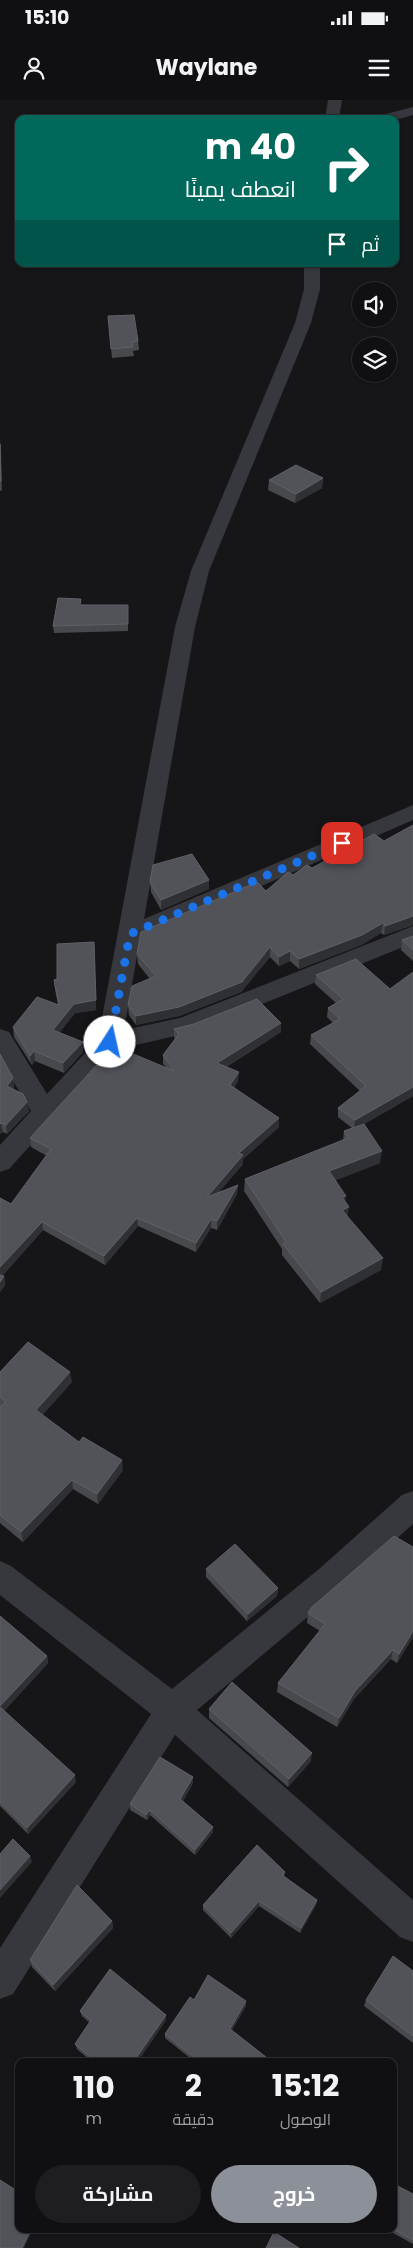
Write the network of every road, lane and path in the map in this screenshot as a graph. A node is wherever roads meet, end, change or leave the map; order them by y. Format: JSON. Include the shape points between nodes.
{"nodes":[{"id":1,"x":335,"y":100,"type":"edge"},
{"id":2,"x":413,"y":111,"type":"edge"},
{"id":3,"x":333,"y":115,"type":"edge"},
{"id":4,"x":398,"y":115,"type":"edge"},
{"id":5,"x":312,"y":267,"type":"edge"},
{"id":6,"x":413,"y":812,"type":"edge"},
{"id":7,"x":130,"y":934,"type":"junction"},
{"id":8,"x":413,"y":934,"type":"edge"},
{"id":9,"x":0,"y":1038,"type":"edge"},
{"id":10,"x":110,"y":1042,"type":"junction"},
{"id":11,"x":45,"y":1112,"type":"junction"},
{"id":12,"x":0,"y":1162,"type":"edge"},
{"id":13,"x":413,"y":1505,"type":"edge"},
{"id":14,"x":0,"y":1576,"type":"edge"},
{"id":15,"x":172,"y":1710,"type":"junction"},
{"id":16,"x":413,"y":1924,"type":"edge"},
{"id":17,"x":0,"y":1981,"type":"edge"}],
"edges":[{"from":1,"to":3,"type":"street"},
{"from":2,"to":4,"type":"street"},
{"from":5,"to":7,"type":"street","via":[[312,289],[303,323],[200,571],[187,618]]},
{"from":6,"to":7,"type":"street"},
{"from":7,"to":10,"type":"street"},
{"from":8,"to":10,"type":"street","via":[[184,1026]]},
{"from":9,"to":11,"type":"street"},
{"from":10,"to":11,"type":"street"},
{"from":11,"to":12,"type":"street"},
{"from":13,"to":15,"type":"street","via":[[330,1580]]},
{"from":14,"to":15,"type":"street"},
{"from":15,"to":16,"type":"street"},
{"from":15,"to":17,"type":"street"}]}
